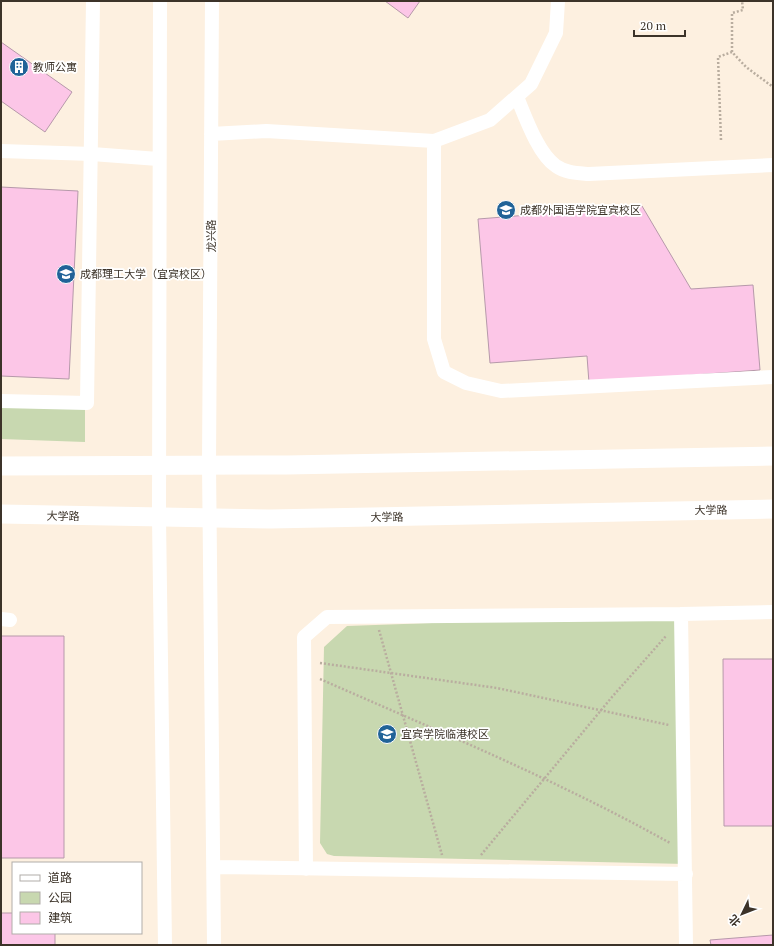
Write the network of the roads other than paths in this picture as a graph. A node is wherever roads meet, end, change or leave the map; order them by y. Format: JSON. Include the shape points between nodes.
{"nodes":[{"id":1,"x":93,"y":1,"type":"edge"},
{"id":2,"x":160,"y":1,"type":"edge"},
{"id":3,"x":212,"y":1,"type":"edge"},
{"id":4,"x":558,"y":1,"type":"edge"},
{"id":5,"x":517,"y":97,"type":"junction"},
{"id":6,"x":211,"y":134,"type":"junction"},
{"id":7,"x":434,"y":141,"type":"junction"},
{"id":8,"x":1,"y":151,"type":"edge"},
{"id":9,"x":92,"y":154,"type":"junction"},
{"id":10,"x":158,"y":159,"type":"junction"},
{"id":11,"x":773,"y":165,"type":"edge"},
{"id":12,"x":773,"y":377,"type":"edge"},
{"id":13,"x":1,"y":401,"type":"edge"},
{"id":14,"x":773,"y":456,"type":"edge"},
{"id":15,"x":209,"y":465,"type":"junction"},
{"id":16,"x":1,"y":466,"type":"edge"},
{"id":17,"x":159,"y":466,"type":"junction"},
{"id":18,"x":773,"y":509,"type":"edge"},
{"id":19,"x":1,"y":514,"type":"edge"},
{"id":20,"x":159,"y":518,"type":"junction"},
{"id":21,"x":209,"y":518,"type":"junction"},
{"id":22,"x":773,"y":612,"type":"edge"},
{"id":23,"x":681,"y":616,"type":"junction"},
{"id":24,"x":214,"y":867,"type":"junction"},
{"id":25,"x":306,"y":869,"type":"junction"},
{"id":26,"x":686,"y":874,"type":"junction"},
{"id":27,"x":164,"y":945,"type":"edge"},
{"id":28,"x":214,"y":945,"type":"edge"},
{"id":29,"x":686,"y":945,"type":"edge"}],
"edges":[{"from":1,"to":9,"type":"street"},
{"from":2,"to":10,"type":"street"},
{"from":3,"to":6,"type":"street","name":"龙兴路"},
{"from":4,"to":5,"type":"street","via":[[556,33],[531,84]]},
{"from":5,"to":7,"type":"street","via":[[490,120]]},
{"from":5,"to":11,"type":"street","via":[[540,148],[555,166],[572,173]]},
{"from":6,"to":7,"type":"street","via":[[266,131]]},
{"from":6,"to":15,"type":"street","name":"龙兴路"},
{"from":7,"to":12,"type":"street","via":[[434,339],[444,372],[466,383],[501,391]]},
{"from":8,"to":9,"type":"street"},
{"from":9,"to":10,"type":"street"},
{"from":9,"to":13,"type":"street","via":[[87,403]]},
{"from":10,"to":17,"type":"street"},
{"from":14,"to":15,"type":"main road"},
{"from":15,"to":17,"type":"main road"},
{"from":15,"to":21,"type":"street","name":"龙兴路"},
{"from":16,"to":17,"type":"main road"},
{"from":17,"to":20,"type":"street"},
{"from":18,"to":21,"type":"main road","name":"大学路","via":[[278,519]]},
{"from":19,"to":20,"type":"main road","name":"大学路"},
{"from":20,"to":21,"type":"main road","name":"大学路"},
{"from":20,"to":27,"type":"street"},
{"from":21,"to":24,"type":"street","name":"龙兴路"},
{"from":22,"to":23,"type":"street"},
{"from":23,"to":25,"type":"street","via":[[327,617],[304,637]]},
{"from":23,"to":26,"type":"street"},
{"from":24,"to":25,"type":"street"},
{"from":24,"to":28,"type":"street","name":"龙兴路"},
{"from":25,"to":26,"type":"street"},
{"from":26,"to":29,"type":"street"}]}
